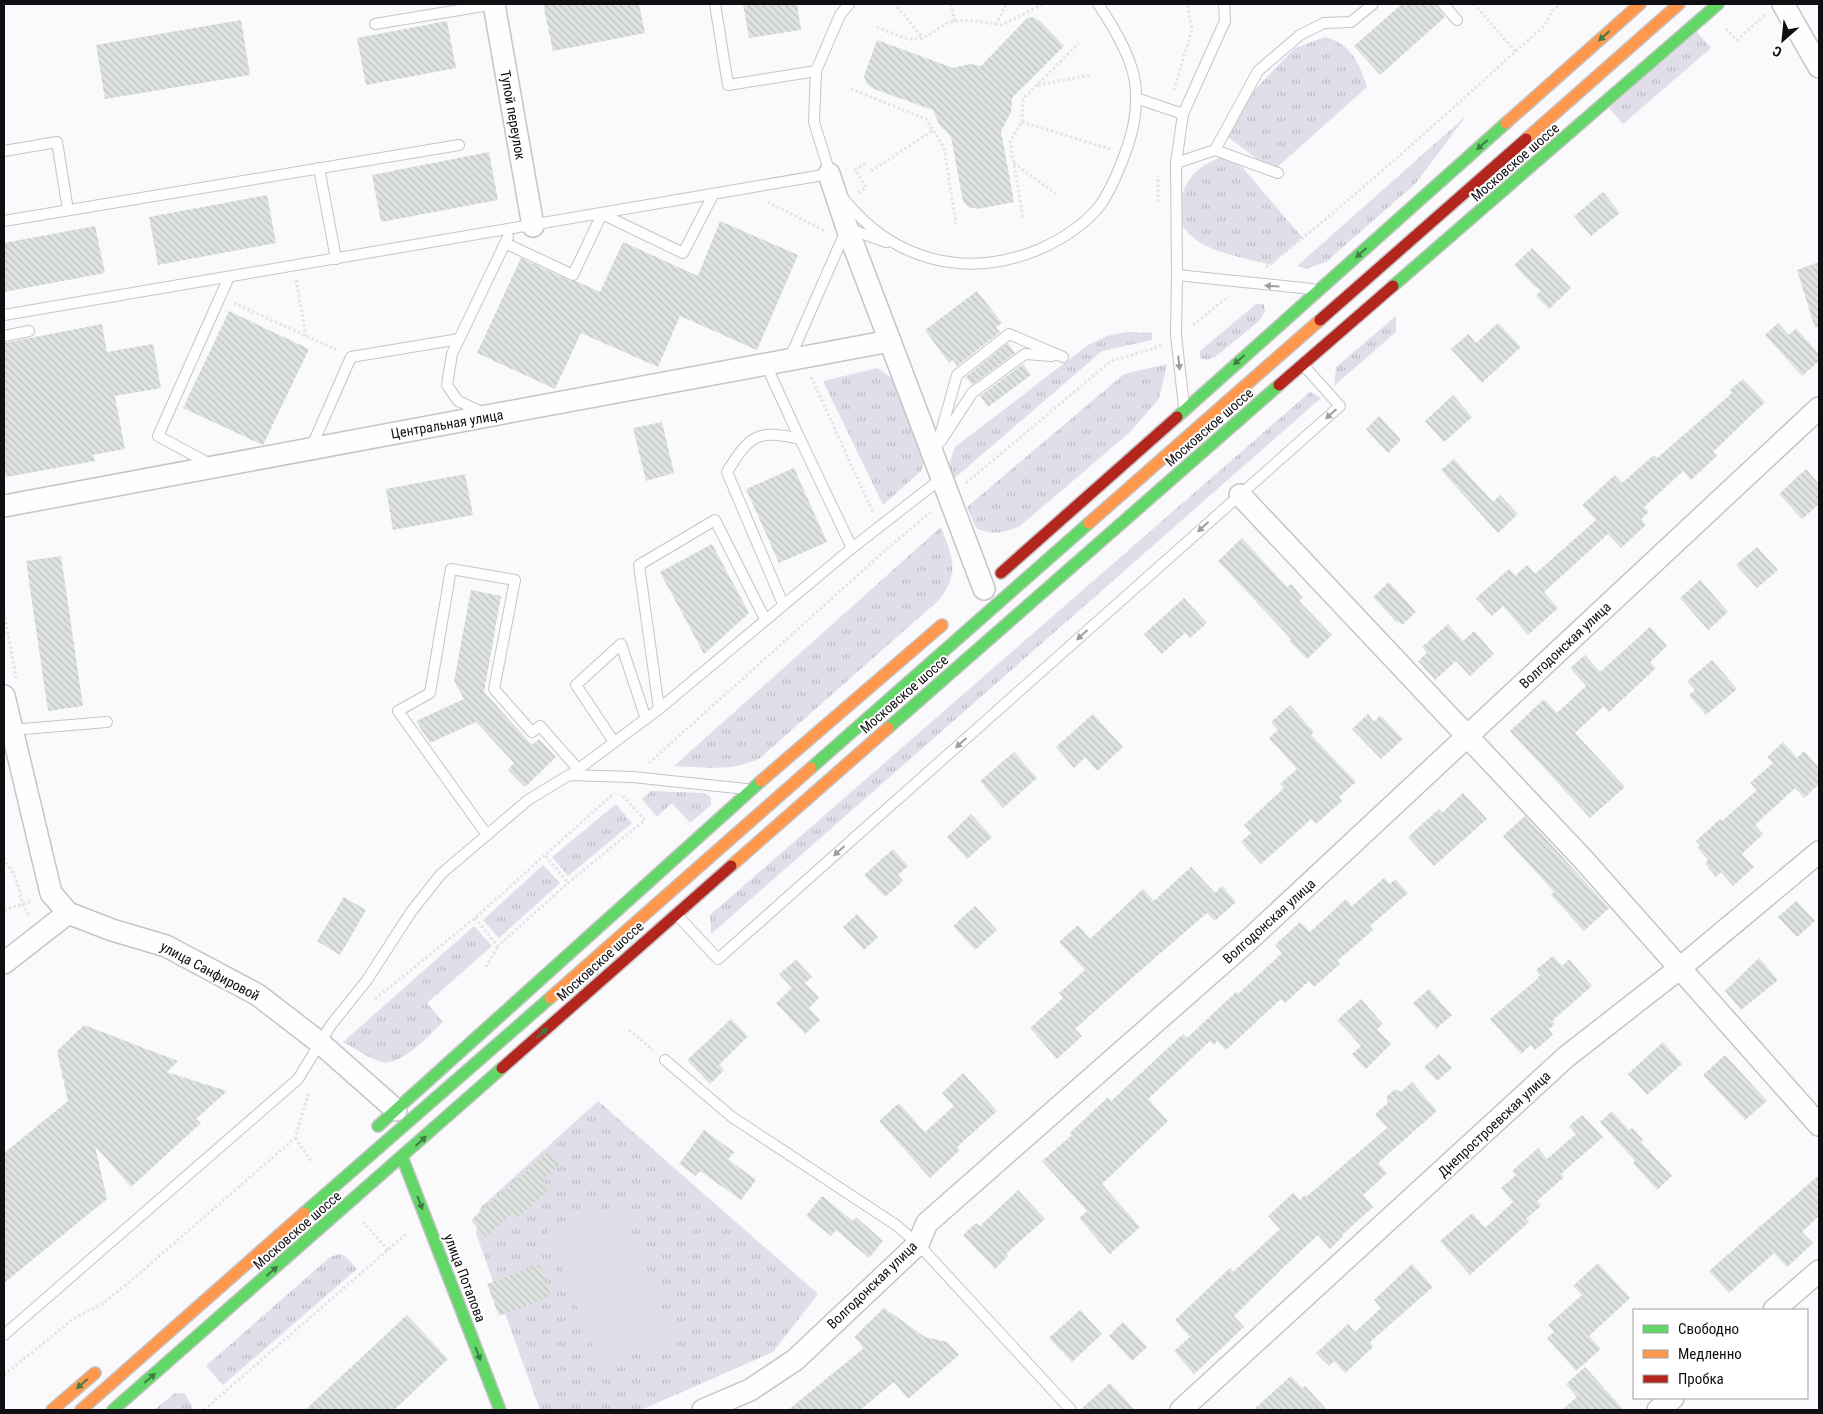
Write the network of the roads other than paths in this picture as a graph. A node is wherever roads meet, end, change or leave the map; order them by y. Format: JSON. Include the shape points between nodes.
{"nodes":[{"id":1,"x":494,"y":4,"type":"edge"},
{"id":2,"x":715,"y":4,"type":"edge"},
{"id":3,"x":838,"y":4,"type":"edge"},
{"id":4,"x":849,"y":4,"type":"edge"},
{"id":5,"x":1098,"y":4,"type":"edge"},
{"id":6,"x":1224,"y":4,"type":"edge"},
{"id":7,"x":1373,"y":4,"type":"edge"},
{"id":8,"x":1443,"y":4,"type":"edge"},
{"id":9,"x":1640,"y":4,"type":"edge"},
{"id":10,"x":1678,"y":4,"type":"edge"},
{"id":11,"x":1718,"y":4,"type":"edge"},
{"id":12,"x":1777,"y":7,"type":"edge"},
{"id":13,"x":840,"y":15,"type":"junction"},
{"id":14,"x":1457,"y":20,"type":"dead end"},
{"id":15,"x":375,"y":24,"type":"dead end"},
{"id":16,"x":1819,"y":67,"type":"edge"},
{"id":17,"x":816,"y":71,"type":"junction"},
{"id":18,"x":1136,"y":98,"type":"junction"},
{"id":19,"x":1183,"y":114,"type":"junction"},
{"id":20,"x":459,"y":145,"type":"dead end"},
{"id":21,"x":1215,"y":150,"type":"junction"},
{"id":22,"x":4,"y":151,"type":"edge"},
{"id":23,"x":1176,"y":163,"type":"junction"},
{"id":24,"x":319,"y":168,"type":"junction"},
{"id":25,"x":1278,"y":173,"type":"dead end"},
{"id":26,"x":829,"y":174,"type":"junction"},
{"id":27,"x":713,"y":195,"type":"junction"},
{"id":28,"x":68,"y":210,"type":"junction"},
{"id":29,"x":602,"y":214,"type":"junction"},
{"id":30,"x":4,"y":221,"type":"edge"},
{"id":31,"x":533,"y":226,"type":"junction"},
{"id":32,"x":847,"y":228,"type":"junction"},
{"id":33,"x":512,"y":230,"type":"junction"},
{"id":34,"x":505,"y":243,"type":"junction"},
{"id":35,"x":901,"y":248,"type":"junction"},
{"id":36,"x":336,"y":259,"type":"junction"},
{"id":37,"x":1177,"y":275,"type":"junction"},
{"id":38,"x":229,"y":277,"type":"junction"},
{"id":39,"x":1320,"y":290,"type":"junction"},
{"id":40,"x":4,"y":315,"type":"edge"},
{"id":41,"x":29,"y":332,"type":"dead end"},
{"id":42,"x":4,"y":336,"type":"edge"},
{"id":43,"x":459,"y":339,"type":"junction"},
{"id":44,"x":890,"y":341,"type":"junction"},
{"id":45,"x":1063,"y":357,"type":"joint"},
{"id":46,"x":795,"y":360,"type":"junction"},
{"id":47,"x":766,"y":365,"type":"junction"},
{"id":48,"x":1303,"y":365,"type":"junction"},
{"id":49,"x":1819,"y":408,"type":"edge"},
{"id":50,"x":1184,"y":409,"type":"junction"},
{"id":51,"x":491,"y":416,"type":"junction"},
{"id":52,"x":800,"y":439,"type":"junction"},
{"id":53,"x":311,"y":448,"type":"junction"},
{"id":54,"x":216,"y":467,"type":"junction"},
{"id":55,"x":946,"y":488,"type":"junction"},
{"id":56,"x":1240,"y":495,"type":"junction"},
{"id":57,"x":4,"y":506,"type":"edge"},
{"id":58,"x":852,"y":548,"type":"junction"},
{"id":59,"x":981,"y":592,"type":"joint"},
{"id":60,"x":784,"y":604,"type":"junction"},
{"id":61,"x":954,"y":614,"type":"dead end"},
{"id":62,"x":765,"y":619,"type":"junction"},
{"id":63,"x":4,"y":696,"type":"edge"},
{"id":64,"x":659,"y":709,"type":"junction"},
{"id":65,"x":646,"y":719,"type":"junction"},
{"id":66,"x":107,"y":722,"type":"dead end"},
{"id":67,"x":11,"y":730,"type":"junction"},
{"id":68,"x":1468,"y":736,"type":"junction"},
{"id":69,"x":614,"y":742,"type":"junction"},
{"id":70,"x":574,"y":772,"type":"junction"},
{"id":71,"x":752,"y":789,"type":"junction"},
{"id":72,"x":487,"y":835,"type":"junction"},
{"id":73,"x":1819,"y":852,"type":"edge"},
{"id":74,"x":68,"y":913,"type":"junction"},
{"id":75,"x":676,"y":914,"type":"junction"},
{"id":76,"x":4,"y":963,"type":"edge"},
{"id":77,"x":1680,"y":968,"type":"junction"},
{"id":78,"x":319,"y":1042,"type":"junction"},
{"id":79,"x":665,"y":1060,"type":"road end"},
{"id":80,"x":396,"y":1110,"type":"junction"},
{"id":81,"x":1819,"y":1125,"type":"edge"},
{"id":82,"x":369,"y":1134,"type":"dead end"},
{"id":83,"x":393,"y":1137,"type":"junction"},
{"id":84,"x":402,"y":1157,"type":"junction"},
{"id":85,"x":918,"y":1244,"type":"junction"},
{"id":86,"x":1819,"y":1271,"type":"edge"},
{"id":87,"x":1775,"y":1309,"type":"edge"},
{"id":88,"x":4,"y":1336,"type":"edge"},
{"id":89,"x":104,"y":1364,"type":"dead end"},
{"id":90,"x":1672,"y":1399,"type":"edge"},
{"id":91,"x":52,"y":1410,"type":"edge"},
{"id":92,"x":81,"y":1410,"type":"edge"},
{"id":93,"x":113,"y":1410,"type":"edge"},
{"id":94,"x":500,"y":1410,"type":"edge"},
{"id":95,"x":704,"y":1410,"type":"edge"},
{"id":96,"x":1071,"y":1410,"type":"edge"},
{"id":97,"x":1181,"y":1410,"type":"edge"},
{"id":98,"x":1658,"y":1410,"type":"edge"}],
"edges":[{"from":1,"to":15,"type":"lane"},
{"from":1,"to":31,"type":"street","name":"Тупой переулок"},
{"from":2,"to":17,"type":"lane","via":[[728,85]]},
{"from":3,"to":13,"type":"lane"},
{"from":4,"to":13,"type":"lane"},
{"from":5,"to":18,"type":"lane","via":[[1122,45]]},
{"from":6,"to":19,"type":"lane","via":[[1225,21]]},
{"from":7,"to":21,"type":"lane","via":[[1351,22],[1324,23],[1300,35],[1258,71]]},
{"from":8,"to":14,"type":"lane"},
{"from":9,"to":39,"type":"main road","one_way":true},
{"from":10,"to":83,"type":"main road","name":"Московское шоссе"},
{"from":11,"to":48,"type":"main road","name":"Московское шоссе"},
{"from":12,"to":16,"type":"street"},
{"from":13,"to":17,"type":"lane"},
{"from":17,"to":26,"type":"lane","via":[[814,122]]},
{"from":18,"to":19,"type":"lane"},
{"from":18,"to":35,"type":"lane","via":[[1128,147],[1100,205],[1080,225],[1051,244],[990,264],[933,260]]},
{"from":19,"to":23,"type":"lane"},
{"from":20,"to":24,"type":"lane"},
{"from":21,"to":23,"type":"lane"},
{"from":21,"to":25,"type":"lane"},
{"from":22,"to":28,"type":"lane","via":[[57,142]]},
{"from":23,"to":37,"type":"lane"},
{"from":24,"to":28,"type":"lane"},
{"from":24,"to":36,"type":"lane"},
{"from":26,"to":27,"type":"lane"},
{"from":26,"to":32,"type":"street"},
{"from":26,"to":35,"type":"lane","via":[[853,210],[869,226]]},
{"from":27,"to":29,"type":"lane"},
{"from":27,"to":29,"type":"lane","via":[[683,253]]},
{"from":28,"to":30,"type":"lane"},
{"from":29,"to":31,"type":"lane"},
{"from":29,"to":34,"type":"lane","via":[[573,274]]},
{"from":31,"to":33,"type":"lane"},
{"from":32,"to":35,"type":"lane"},
{"from":32,"to":44,"type":"street"},
{"from":32,"to":46,"type":"lane"},
{"from":33,"to":34,"type":"lane"},
{"from":33,"to":36,"type":"lane"},
{"from":34,"to":43,"type":"lane"},
{"from":36,"to":38,"type":"lane"},
{"from":39,"to":37,"type":"lane","one_way":true},
{"from":37,"to":50,"type":"lane","one_way":true,"via":[[1176,335]]},
{"from":38,"to":40,"type":"lane"},
{"from":38,"to":54,"type":"lane","via":[[158,436]]},
{"from":39,"to":50,"type":"main road","one_way":true},
{"from":41,"to":42,"type":"lane"},
{"from":43,"to":51,"type":"lane","via":[[452,354],[447,385],[458,401]]},
{"from":43,"to":53,"type":"lane","via":[[352,357]]},
{"from":44,"to":46,"type":"street","name":"Центральная улица"},
{"from":44,"to":55,"type":"street"},
{"from":45,"to":45,"type":"lane","via":[[1009,334],[957,375],[936,450],[972,393],[1018,359],[1025,354]]},
{"from":46,"to":47,"type":"street","name":"Центральная улица"},
{"from":47,"to":51,"type":"street","name":"Центральная улица"},
{"from":47,"to":52,"type":"lane"},
{"from":48,"to":56,"type":"lane","one_way":true,"via":[[1340,406]]},
{"from":48,"to":75,"type":"main road","name":"Московское шоссе"},
{"from":49,"to":68,"type":"street","name":"Волгодонская улица"},
{"from":50,"to":59,"type":"main road"},
{"from":51,"to":53,"type":"street","name":"Центральная улица"},
{"from":52,"to":58,"type":"lane"},
{"from":52,"to":60,"type":"lane","via":[[774,433],[754,438],[727,472]]},
{"from":53,"to":54,"type":"street","name":"Центральная улица"},
{"from":54,"to":57,"type":"street","name":"Центральная улица"},
{"from":55,"to":58,"type":"lane","via":[[880,526]]},
{"from":55,"to":59,"type":"street"},
{"from":56,"to":68,"type":"street"},
{"from":56,"to":75,"type":"lane","one_way":true,"via":[[718,959]]},
{"from":58,"to":60,"type":"lane"},
{"from":60,"to":62,"type":"lane"},
{"from":61,"to":71,"type":"main road","name":"Московское шоссе"},
{"from":62,"to":64,"type":"lane"},
{"from":62,"to":64,"type":"lane","via":[[715,520],[639,564]]},
{"from":63,"to":67,"type":"street","name":"улица Санфировой"},
{"from":64,"to":65,"type":"lane"},
{"from":65,"to":69,"type":"lane"},
{"from":65,"to":69,"type":"lane","via":[[622,644],[576,685]]},
{"from":66,"to":67,"type":"lane"},
{"from":67,"to":74,"type":"street","name":"улица Санфировой","via":[[51,893]]},
{"from":68,"to":77,"type":"street"},
{"from":68,"to":85,"type":"street","name":"Волгодонская улица","via":[[1251,938],[927,1223]]},
{"from":69,"to":70,"type":"lane"},
{"from":70,"to":71,"type":"lane"},
{"from":70,"to":72,"type":"lane","via":[[528,800]]},
{"from":70,"to":72,"type":"lane","via":[[540,726],[532,732],[494,689],[516,580],[451,569],[430,693],[398,710]]},
{"from":71,"to":80,"type":"main road","name":"Московское шоссе"},
{"from":72,"to":78,"type":"lane","via":[[441,874]]},
{"from":73,"to":77,"type":"street","name":"Днепростроевская улица"},
{"from":74,"to":76,"type":"street"},
{"from":74,"to":78,"type":"street","name":"улица Санфировой","via":[[166,946],[258,995]]},
{"from":84,"to":75,"type":"main road","name":"Московское шоссе","one_way":true},
{"from":77,"to":81,"type":"street"},
{"from":77,"to":97,"type":"street","name":"Днепростроевская улица","via":[[1566,1057]]},
{"from":78,"to":80,"type":"street","name":"улица Санфировой"},
{"from":78,"to":88,"type":"lane","via":[[298,1079]]},
{"from":79,"to":85,"type":"lane","via":[[732,1117],[896,1225]]},
{"from":80,"to":82,"type":"main road","name":"Московское шоссе"},
{"from":83,"to":84,"type":"main road","name":"улица Потапова"},
{"from":83,"to":92,"type":"main road","name":"Московское шоссе"},
{"from":93,"to":84,"type":"main road","name":"Московское шоссе","one_way":true},
{"from":84,"to":94,"type":"main road","name":"улица Потапова","one_way":true},
{"from":85,"to":95,"type":"street","name":"Волгодонская улица","via":[[794,1360],[750,1390]]},
{"from":85,"to":96,"type":"lane"},
{"from":86,"to":87,"type":"street"},
{"from":89,"to":91,"type":"main road","one_way":true},
{"from":90,"to":98,"type":"street"}]}
